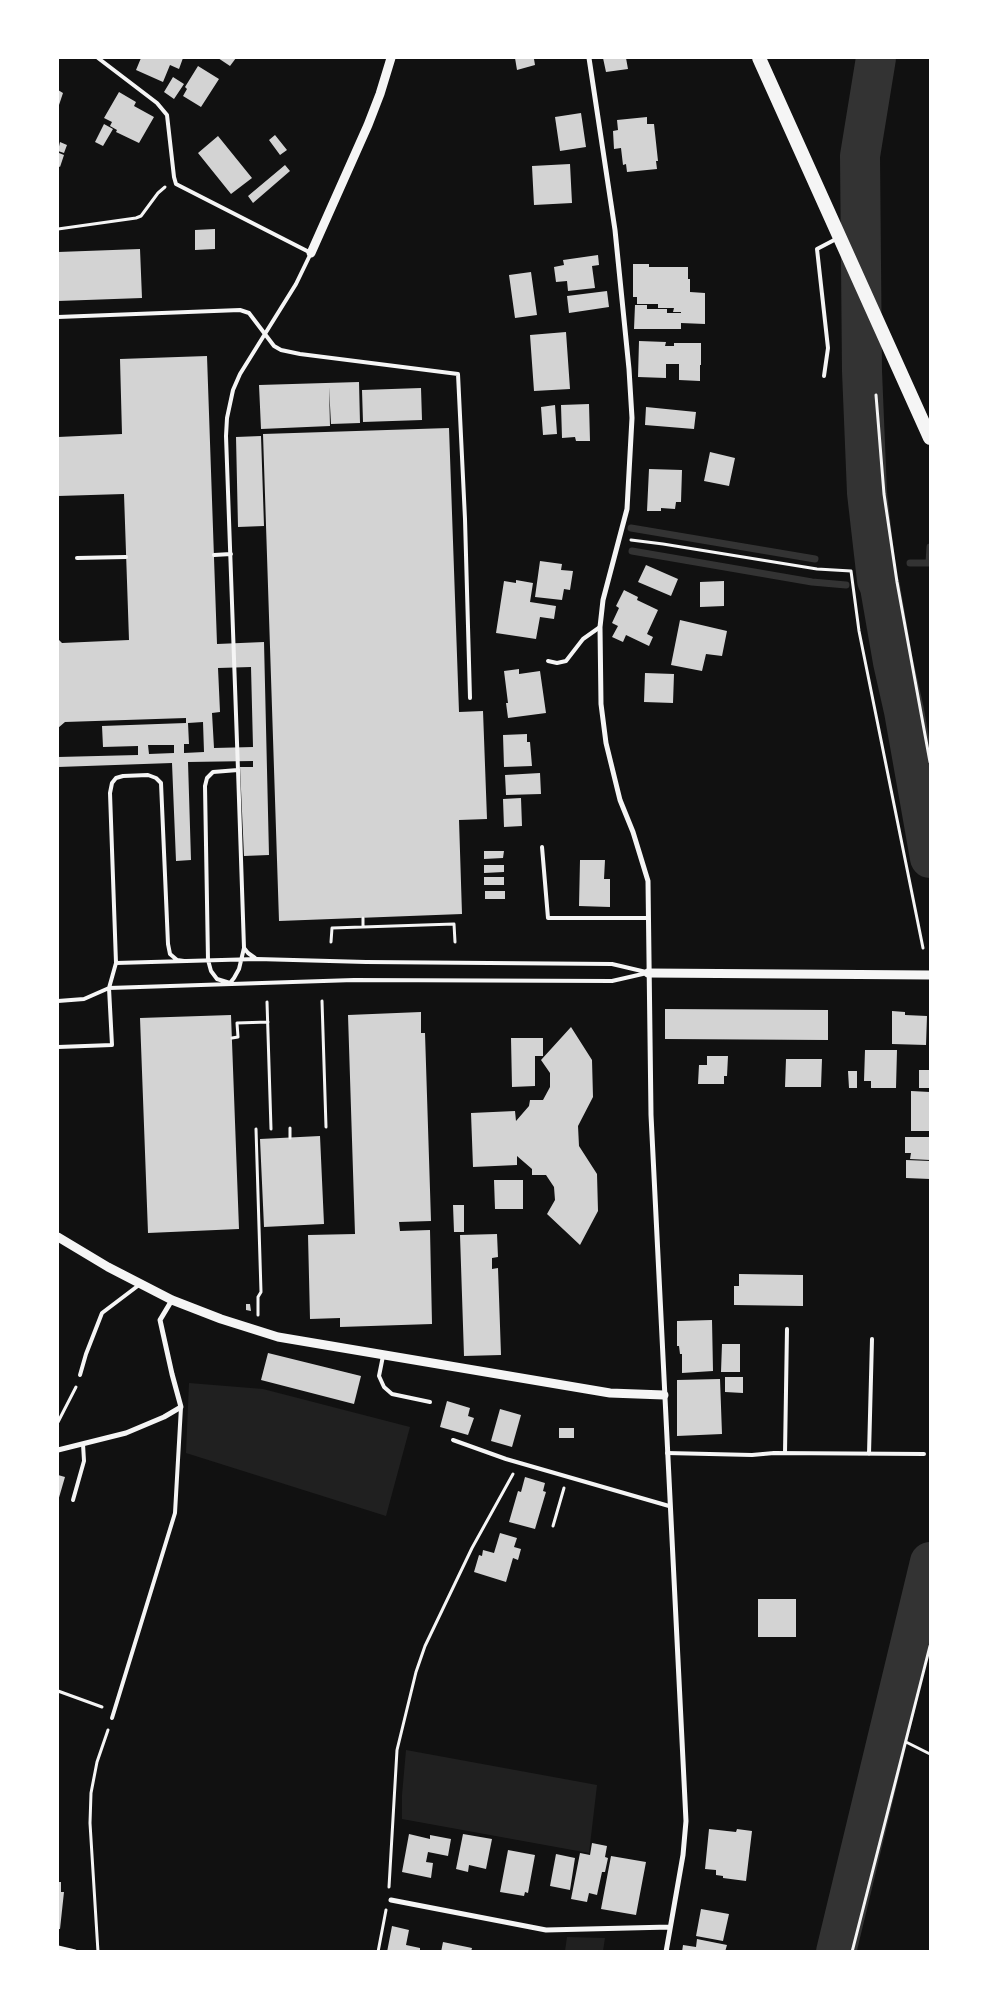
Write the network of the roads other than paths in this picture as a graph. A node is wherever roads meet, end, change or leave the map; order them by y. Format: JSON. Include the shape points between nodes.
{"nodes":[{"id":1,"x":98,"y":58,"type":"edge"},
{"id":2,"x":391,"y":58,"type":"edge"},
{"id":3,"x":589,"y":58,"type":"edge"},
{"id":4,"x":759,"y":58,"type":"edge"},
{"id":5,"x":840,"y":237,"type":"junction"},
{"id":6,"x":311,"y":253,"type":"junction"},
{"id":7,"x":58,"y":317,"type":"edge"},
{"id":8,"x":264,"y":334,"type":"junction"},
{"id":9,"x":824,"y":376,"type":"dead end"},
{"id":10,"x":930,"y":438,"type":"edge"},
{"id":11,"x":231,"y":554,"type":"junction"},
{"id":12,"x":214,"y":555,"type":"dead end"},
{"id":13,"x":126,"y":557,"type":"dead end"},
{"id":14,"x":77,"y":558,"type":"dead end"},
{"id":15,"x":600,"y":627,"type":"junction"},
{"id":16,"x":548,"y":661,"type":"dead end"},
{"id":17,"x":470,"y":698,"type":"dead end"},
{"id":18,"x":238,"y":770,"type":"junction"},
{"id":19,"x":542,"y":847,"type":"dead end"},
{"id":20,"x":648,"y":918,"type":"junction"},
{"id":21,"x":244,"y":948,"type":"junction"},
{"id":22,"x":242,"y":959,"type":"junction"},
{"id":23,"x":257,"y":959,"type":"junction"},
{"id":24,"x":208,"y":960,"type":"junction"},
{"id":25,"x":184,"y":961,"type":"junction"},
{"id":26,"x":116,"y":963,"type":"junction"},
{"id":27,"x":648,"y":973,"type":"junction"},
{"id":28,"x":930,"y":975,"type":"edge"},
{"id":29,"x":230,"y":983,"type":"junction"},
{"id":30,"x":110,"y":988,"type":"junction"},
{"id":31,"x":58,"y":1001,"type":"edge"},
{"id":32,"x":58,"y":1047,"type":"edge"},
{"id":33,"x":58,"y":1237,"type":"edge"},
{"id":34,"x":140,"y":1284,"type":"junction"},
{"id":35,"x":172,"y":1300,"type":"junction"},
{"id":36,"x":787,"y":1329,"type":"dead end"},
{"id":37,"x":872,"y":1340,"type":"dead end"},
{"id":38,"x":383,"y":1356,"type":"junction"},
{"id":39,"x":80,"y":1376,"type":"road end"},
{"id":40,"x":664,"y":1395,"type":"junction"},
{"id":41,"x":430,"y":1402,"type":"dead end"},
{"id":42,"x":181,"y":1407,"type":"junction"},
{"id":43,"x":453,"y":1440,"type":"dead end"},
{"id":44,"x":83,"y":1444,"type":"junction"},
{"id":45,"x":58,"y":1450,"type":"edge"},
{"id":46,"x":667,"y":1453,"type":"junction"},
{"id":47,"x":785,"y":1453,"type":"junction"},
{"id":48,"x":869,"y":1454,"type":"junction"},
{"id":49,"x":924,"y":1454,"type":"dead end"},
{"id":50,"x":74,"y":1500,"type":"dead end"},
{"id":51,"x":669,"y":1506,"type":"junction"},
{"id":52,"x":112,"y":1718,"type":"road end"},
{"id":53,"x":391,"y":1900,"type":"road end"},
{"id":54,"x":670,"y":1928,"type":"junction"},
{"id":55,"x":58,"y":1948,"type":"edge"},
{"id":56,"x":75,"y":1952,"type":"edge"},
{"id":57,"x":666,"y":1952,"type":"edge"}],
"edges":[{"from":1,"to":6,"type":"lane","via":[[157,103],[167,115],[176,184]]},
{"from":2,"to":6,"type":"street","via":[[368,125]]},
{"from":3,"to":15,"type":"street","via":[[615,230],[632,418],[628,509],[603,600]]},
{"from":4,"to":5,"type":"highway"},
{"from":5,"to":9,"type":"lane","via":[[817,249],[828,348]]},
{"from":5,"to":10,"type":"highway"},
{"from":6,"to":8,"type":"lane","via":[[296,284]]},
{"from":7,"to":8,"type":"lane","via":[[240,310],[249,313]]},
{"from":8,"to":11,"type":"lane","via":[[236,382],[227,418]]},
{"from":8,"to":17,"type":"lane","via":[[280,350],[458,374]]},
{"from":11,"to":12,"type":"lane"},
{"from":11,"to":18,"type":"lane"},
{"from":13,"to":14,"type":"lane"},
{"from":15,"to":16,"type":"lane","via":[[583,639],[566,661]]},
{"from":15,"to":20,"type":"street","via":[[601,704],[606,743],[620,800],[648,881]]},
{"from":18,"to":21,"type":"lane"},
{"from":18,"to":24,"type":"lane","via":[[213,772],[205,786]]},
{"from":19,"to":20,"type":"lane","via":[[548,918]]},
{"from":20,"to":27,"type":"street"},
{"from":21,"to":22,"type":"lane"},
{"from":21,"to":23,"type":"lane"},
{"from":22,"to":23,"type":"lane"},
{"from":22,"to":24,"type":"lane"},
{"from":22,"to":29,"type":"lane"},
{"from":23,"to":27,"type":"lane","via":[[612,964]]},
{"from":24,"to":25,"type":"lane"},
{"from":24,"to":29,"type":"lane","via":[[218,979]]},
{"from":25,"to":26,"type":"lane"},
{"from":25,"to":26,"type":"lane","via":[[170,954],[168,944],[161,783],[148,775],[116,778],[110,793]]},
{"from":26,"to":30,"type":"lane"},
{"from":27,"to":28,"type":"street"},
{"from":27,"to":29,"type":"lane","via":[[612,981]]},
{"from":27,"to":40,"type":"street"},
{"from":29,"to":30,"type":"lane"},
{"from":30,"to":31,"type":"lane","via":[[84,1000]]},
{"from":30,"to":32,"type":"lane","via":[[112,1045]]},
{"from":33,"to":34,"type":"street"},
{"from":34,"to":35,"type":"street"},
{"from":34,"to":39,"type":"lane","via":[[102,1313]]},
{"from":35,"to":38,"type":"street","via":[[221,1320],[278,1337]]},
{"from":35,"to":42,"type":"street","via":[[160,1320]]},
{"from":36,"to":47,"type":"lane"},
{"from":37,"to":48,"type":"lane"},
{"from":38,"to":40,"type":"street","via":[[610,1393]]},
{"from":38,"to":41,"type":"lane","via":[[379,1376],[384,1387],[392,1394]]},
{"from":40,"to":46,"type":"street"},
{"from":42,"to":44,"type":"street","via":[[126,1433]]},
{"from":42,"to":52,"type":"lane","via":[[175,1513]]},
{"from":43,"to":51,"type":"lane","via":[[519,1463]]},
{"from":44,"to":45,"type":"street"},
{"from":44,"to":50,"type":"lane","via":[[84,1461]]},
{"from":46,"to":47,"type":"lane","via":[[752,1456]]},
{"from":46,"to":51,"type":"street"},
{"from":47,"to":48,"type":"lane"},
{"from":48,"to":49,"type":"lane"},
{"from":51,"to":54,"type":"street","via":[[686,1821]]},
{"from":53,"to":54,"type":"street","via":[[546,1930]]},
{"from":54,"to":57,"type":"street"},
{"from":55,"to":56,"type":"street"}]}
